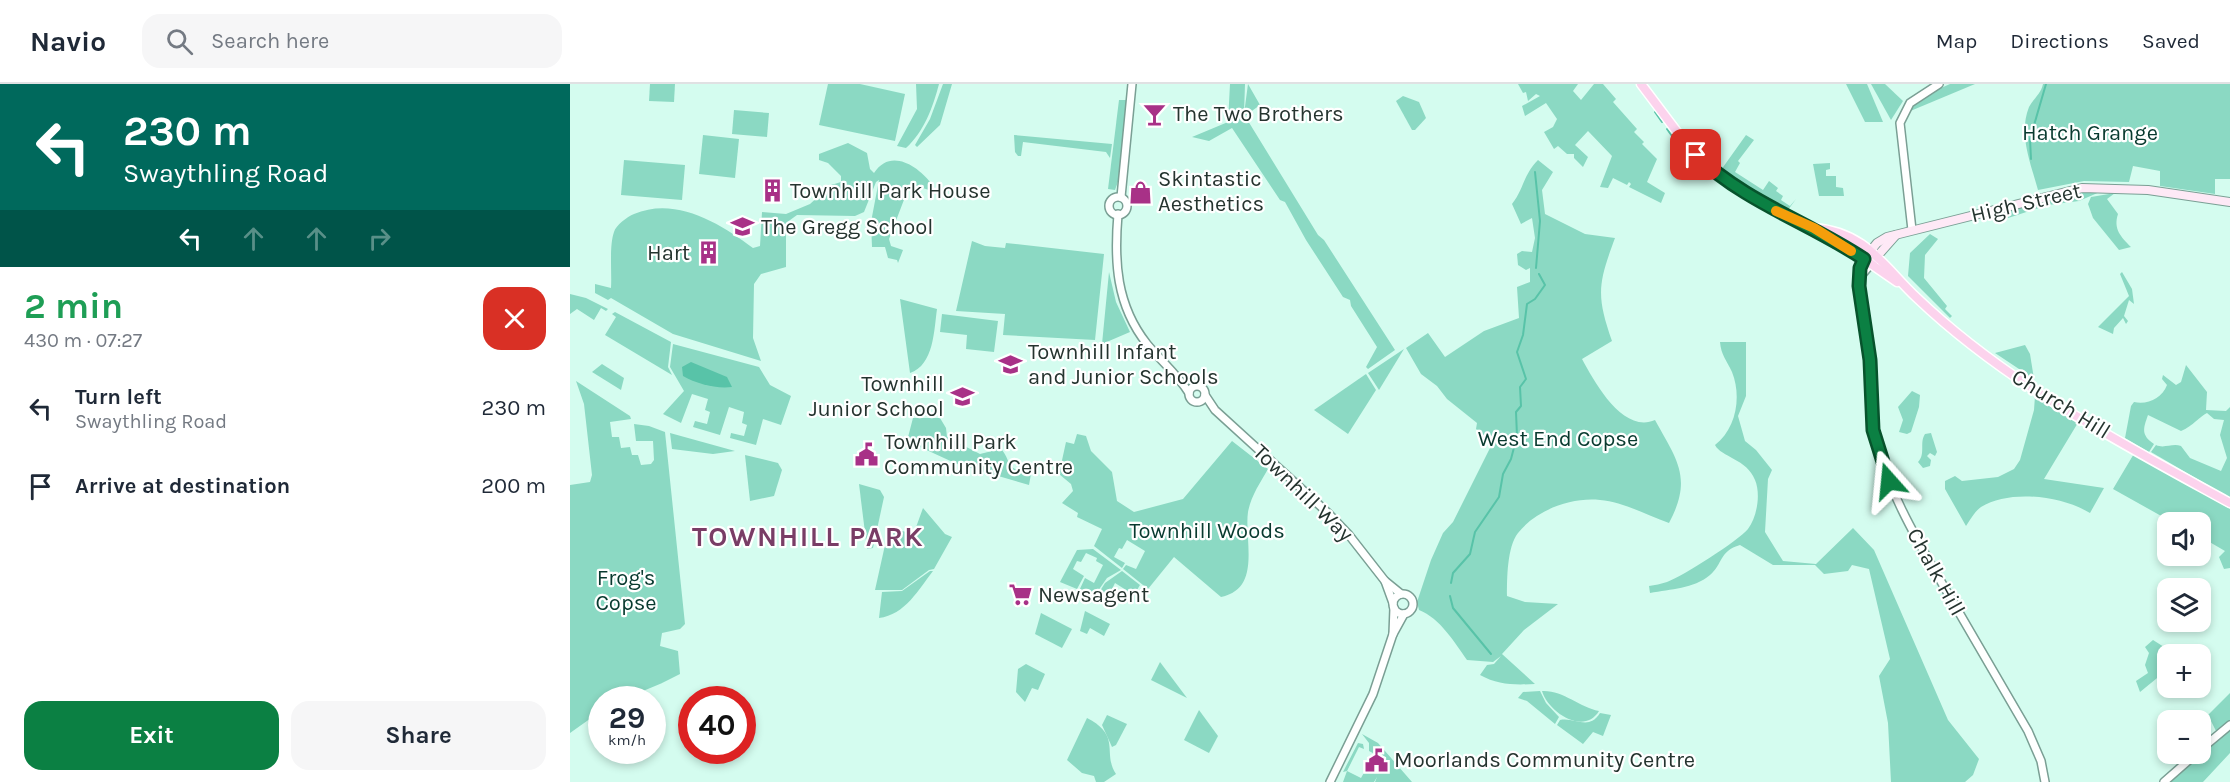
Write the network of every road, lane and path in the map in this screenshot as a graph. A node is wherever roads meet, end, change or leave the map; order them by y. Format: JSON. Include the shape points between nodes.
{"nodes":[{"id":1,"x":1132,"y":84,"type":"edge"},
{"id":2,"x":1641,"y":84,"type":"edge"},
{"id":3,"x":1939,"y":84,"type":"edge"},
{"id":4,"x":1121,"y":198,"type":"junction"},
{"id":5,"x":2230,"y":202,"type":"edge"},
{"id":6,"x":1118,"y":214,"type":"junction"},
{"id":7,"x":1814,"y":228,"type":"junction"},
{"id":8,"x":1912,"y":230,"type":"junction"},
{"id":9,"x":1874,"y":253,"type":"junction"},
{"id":10,"x":1867,"y":262,"type":"junction"},
{"id":11,"x":1905,"y":287,"type":"junction"},
{"id":12,"x":1182,"y":379,"type":"junction"},
{"id":13,"x":1196,"y":386,"type":"junction"},
{"id":14,"x":1189,"y":393,"type":"junction"},
{"id":15,"x":1205,"y":395,"type":"junction"},
{"id":16,"x":1200,"y":402,"type":"junction"},
{"id":17,"x":1215,"y":410,"type":"junction"},
{"id":18,"x":2230,"y":503,"type":"edge"},
{"id":19,"x":1385,"y":581,"type":"junction"},
{"id":20,"x":1401,"y":594,"type":"junction"},
{"id":21,"x":1393,"y":605,"type":"junction"},
{"id":22,"x":1404,"y":614,"type":"junction"},
{"id":23,"x":1393,"y":634,"type":"junction"},
{"id":24,"x":2230,"y":725,"type":"edge"},
{"id":25,"x":2211,"y":742,"type":"edge"},
{"id":26,"x":2185,"y":764,"type":"edge"},
{"id":27,"x":1330,"y":782,"type":"edge"},
{"id":28,"x":2045,"y":782,"type":"edge"},
{"id":29,"x":2164,"y":782,"type":"edge"}],
"edges":[{"from":1,"to":4,"type":"street"},
{"from":2,"to":7,"type":"main road","via":[[1706,165],[1767,207]]},
{"from":3,"to":8,"type":"street","via":[[1910,103],[1900,123]]},
{"from":4,"to":6,"type":"street","via":[[1127,208]]},
{"from":4,"to":6,"type":"street","via":[[1113,199],[1110,205],[1113,213]]},
{"from":5,"to":8,"type":"main road","name":"High Street","via":[[2148,190],[2082,188]]},
{"from":6,"to":12,"type":"street","via":[[1116,263],[1126,309],[1146,343]]},
{"from":7,"to":9,"type":"main road","name":"Church Hill","via":[[1840,232]]},
{"from":7,"to":10,"type":"main road","name":"Church Hill"},
{"from":8,"to":9,"type":"main road","name":"High Street","via":[[1882,239]]},
{"from":9,"to":10,"type":"main road","name":"High Street"},
{"from":9,"to":11,"type":"main road","name":"Church Hill"},
{"from":10,"to":11,"type":"main road","name":"Church Hill"},
{"from":10,"to":28,"type":"street","name":"Chalk Hill","via":[[1860,277],[1873,430],[1889,481],[1927,558],[2028,731]]},
{"from":11,"to":18,"type":"main road","name":"Church Hill","via":[[1974,347],[2054,401]]},
{"from":12,"to":13,"type":"street"},
{"from":12,"to":14,"type":"street"},
{"from":13,"to":14,"type":"street"},
{"from":13,"to":15,"type":"street"},
{"from":14,"to":16,"type":"street","via":[[1192,400]]},
{"from":15,"to":16,"type":"street"},
{"from":15,"to":17,"type":"street","name":"Townhill Way"},
{"from":16,"to":17,"type":"street","name":"Townhill Way"},
{"from":17,"to":19,"type":"street","name":"Townhill Way","via":[[1342,528]]},
{"from":19,"to":20,"type":"street","name":"Townhill Way"},
{"from":19,"to":21,"type":"street","name":"Townhill Way"},
{"from":20,"to":21,"type":"street"},
{"from":20,"to":22,"type":"street","via":[[1409,596],[1412,603]]},
{"from":21,"to":22,"type":"street"},
{"from":21,"to":23,"type":"street","name":"Townhill Way"},
{"from":22,"to":23,"type":"street","name":"Townhill Way"},
{"from":23,"to":27,"type":"street","name":"Townhill Way","via":[[1373,694]]},
{"from":24,"to":25,"type":"street"},
{"from":26,"to":29,"type":"street"}]}
